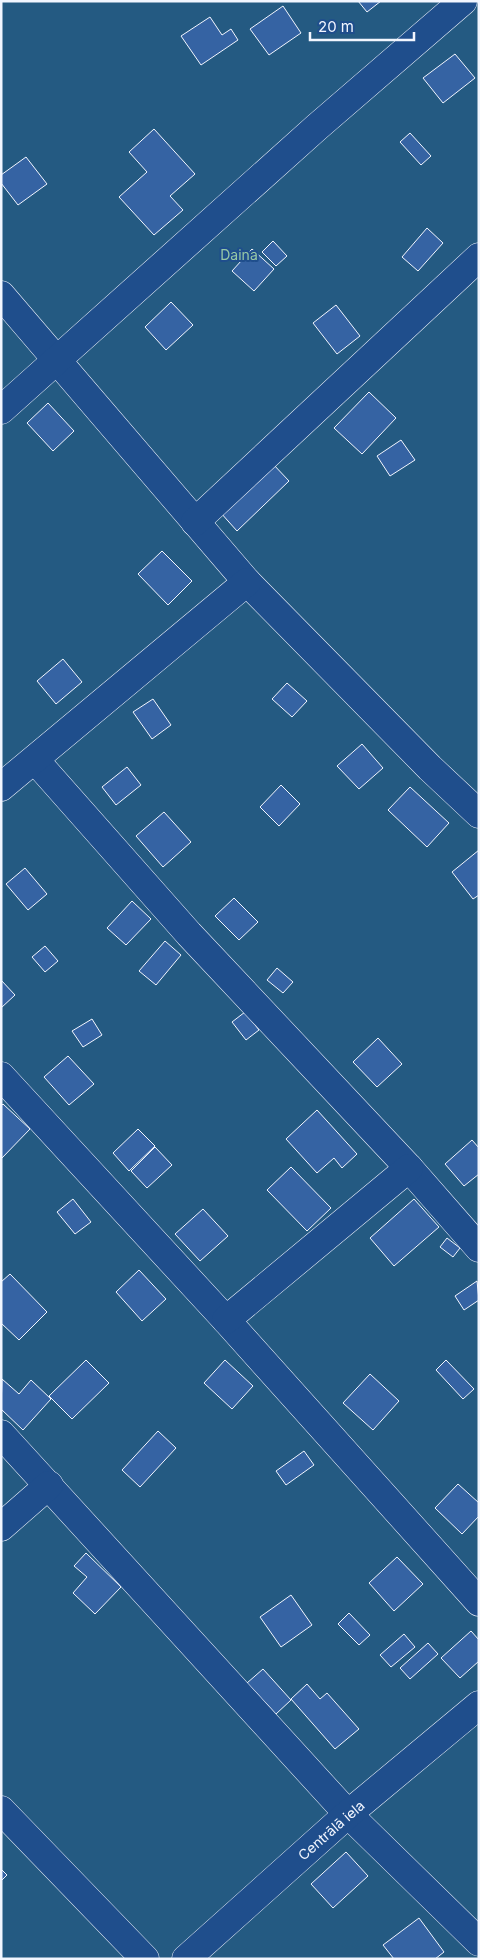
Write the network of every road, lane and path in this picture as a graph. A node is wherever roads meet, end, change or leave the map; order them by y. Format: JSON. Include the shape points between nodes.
{"nodes":[{"id":1,"x":463,"y":1,"type":"edge"},
{"id":2,"x":479,"y":257,"type":"edge"},
{"id":3,"x":1,"y":295,"type":"edge"},
{"id":4,"x":57,"y":361,"type":"junction"},
{"id":5,"x":1,"y":410,"type":"edge"},
{"id":6,"x":195,"y":522,"type":"junction"},
{"id":7,"x":247,"y":582,"type":"junction"},
{"id":8,"x":34,"y":760,"type":"junction"},
{"id":9,"x":1,"y":787,"type":"edge"},
{"id":10,"x":479,"y":814,"type":"edge"},
{"id":11,"x":5,"y":1089,"type":"edge"},
{"id":12,"x":409,"y":1168,"type":"junction"},
{"id":13,"x":473,"y":1231,"type":"edge"},
{"id":14,"x":226,"y":1320,"type":"junction"},
{"id":15,"x":1,"y":1434,"type":"edge"},
{"id":16,"x":49,"y":1484,"type":"junction"},
{"id":17,"x":1,"y":1527,"type":"edge"},
{"id":18,"x":479,"y":1602,"type":"edge"},
{"id":19,"x":479,"y":1704,"type":"edge"},
{"id":20,"x":1,"y":1810,"type":"edge"},
{"id":21,"x":348,"y":1814,"type":"junction"},
{"id":22,"x":479,"y":1942,"type":"edge"},
{"id":23,"x":145,"y":1959,"type":"edge"},
{"id":24,"x":186,"y":1959,"type":"edge"}],
"edges":[{"from":1,"to":4,"type":"street","via":[[317,126]]},
{"from":2,"to":6,"type":"street"},
{"from":3,"to":4,"type":"street"},
{"from":4,"to":5,"type":"street"},
{"from":4,"to":6,"type":"street"},
{"from":6,"to":7,"type":"street"},
{"from":7,"to":8,"type":"street"},
{"from":7,"to":10,"type":"street"},
{"from":8,"to":9,"type":"street"},
{"from":8,"to":12,"type":"street","via":[[189,934]]},
{"from":11,"to":14,"type":"street"},
{"from":12,"to":13,"type":"street"},
{"from":12,"to":14,"type":"street"},
{"from":14,"to":18,"type":"street"},
{"from":15,"to":16,"type":"street"},
{"from":16,"to":17,"type":"street"},
{"from":16,"to":21,"type":"street"},
{"from":19,"to":21,"type":"street","name":"Centrālā iela"},
{"from":20,"to":23,"type":"street"},
{"from":21,"to":22,"type":"street"},
{"from":21,"to":24,"type":"street","name":"Centrālā iela"}]}
